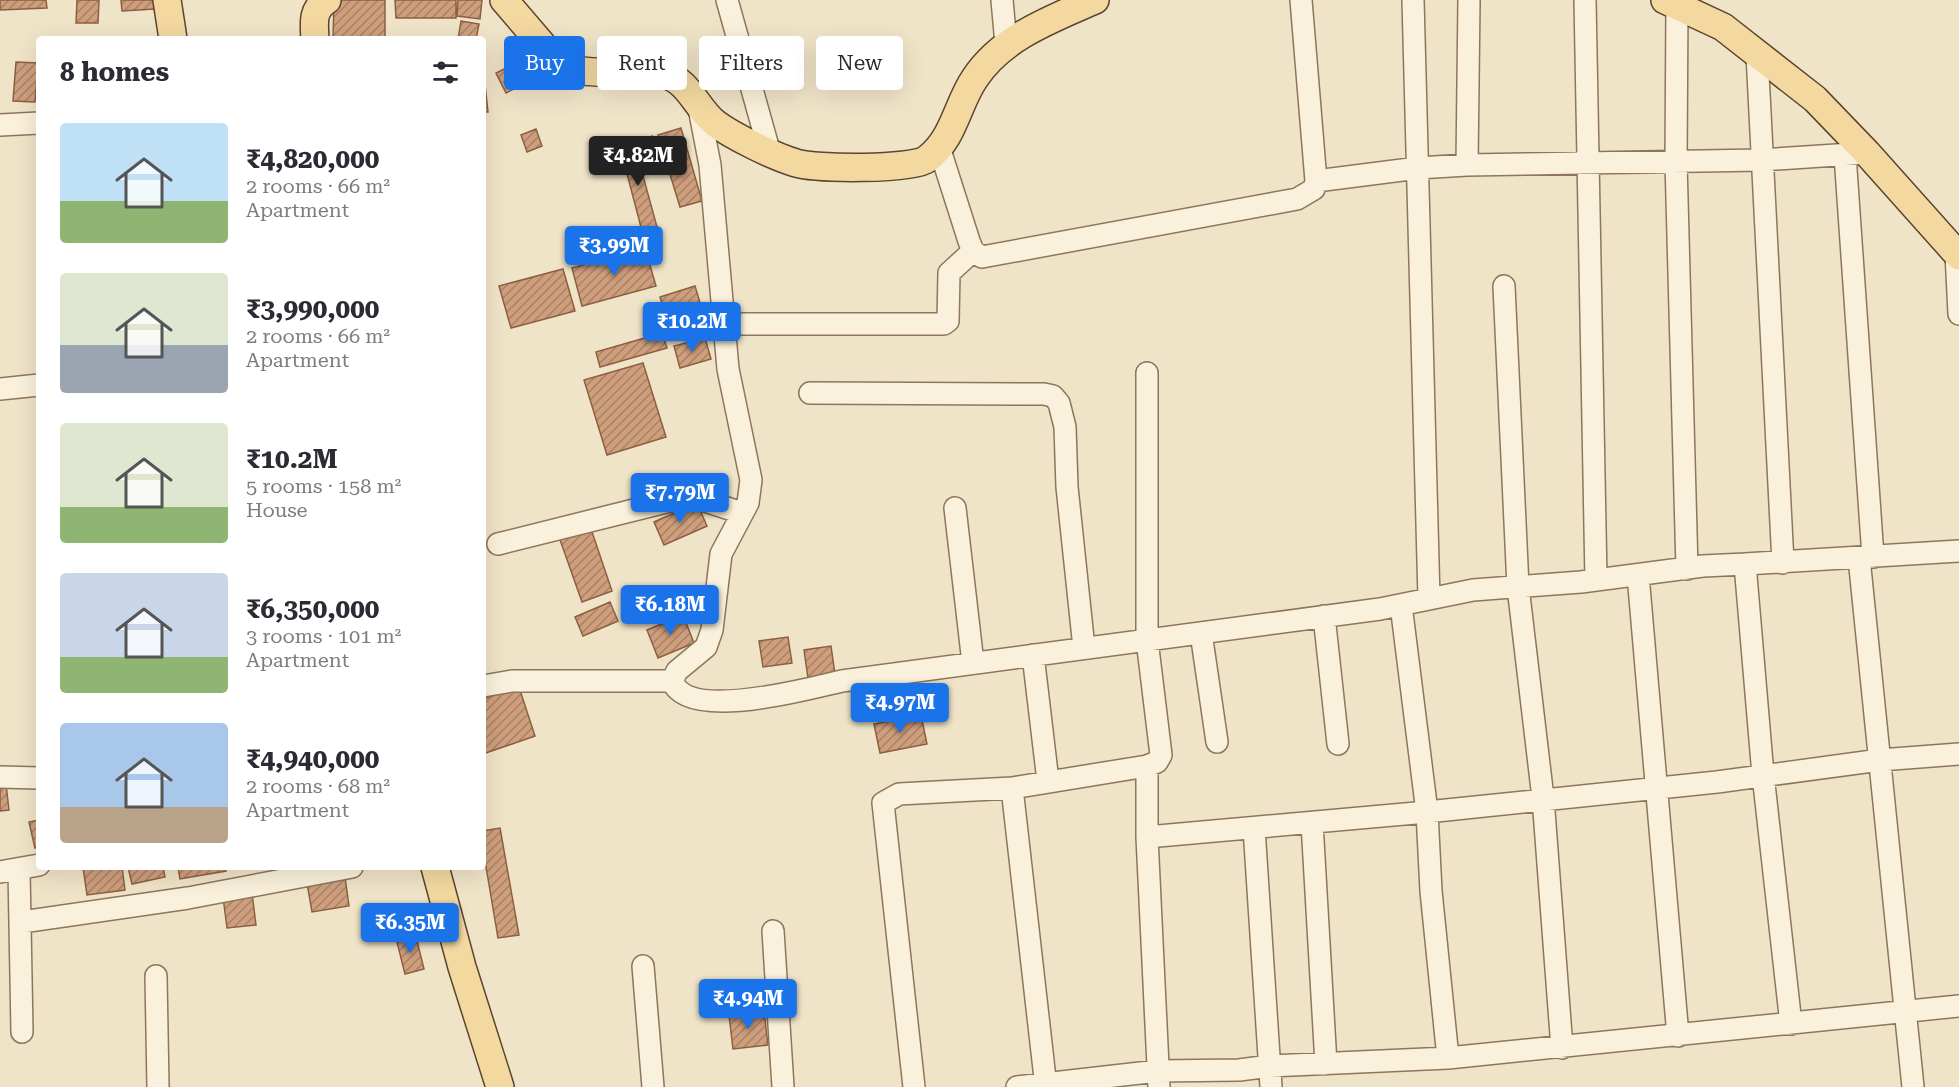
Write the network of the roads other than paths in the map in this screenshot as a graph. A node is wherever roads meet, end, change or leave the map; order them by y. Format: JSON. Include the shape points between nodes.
{"nodes":[{"id":1,"x":167,"y":0,"type":"edge"},
{"id":2,"x":327,"y":0,"type":"edge"},
{"id":3,"x":504,"y":0,"type":"edge"},
{"id":4,"x":727,"y":0,"type":"edge"},
{"id":5,"x":1002,"y":0,"type":"edge"},
{"id":6,"x":1095,"y":0,"type":"edge"},
{"id":7,"x":1301,"y":0,"type":"edge"},
{"id":8,"x":1413,"y":0,"type":"edge"},
{"id":9,"x":1468,"y":0,"type":"edge"},
{"id":10,"x":1584,"y":0,"type":"edge"},
{"id":11,"x":1671,"y":3,"type":"edge"},
{"id":12,"x":173,"y":36,"type":"edge"},
{"id":13,"x":315,"y":36,"type":"edge"},
{"id":14,"x":1006,"y":44,"type":"junction"},
{"id":15,"x":1757,"y":54,"type":"junction"},
{"id":16,"x":697,"y":99,"type":"junction"},
{"id":17,"x":36,"y":123,"type":"edge"},
{"id":18,"x":0,"y":125,"type":"edge"},
{"id":19,"x":36,"y":137,"type":"edge"},
{"id":20,"x":0,"y":138,"type":"edge"},
{"id":21,"x":939,"y":147,"type":"junction"},
{"id":22,"x":769,"y":150,"type":"junction"},
{"id":23,"x":1856,"y":154,"type":"junction"},
{"id":24,"x":1761,"y":160,"type":"junction"},
{"id":25,"x":1676,"y":162,"type":"junction"},
{"id":26,"x":1467,"y":165,"type":"junction"},
{"id":27,"x":1588,"y":165,"type":"junction"},
{"id":28,"x":1418,"y":168,"type":"junction"},
{"id":29,"x":1316,"y":181,"type":"junction"},
{"id":30,"x":973,"y":251,"type":"junction"},
{"id":31,"x":1957,"y":255,"type":"edge"},
{"id":32,"x":1504,"y":286,"type":"dead end"},
{"id":33,"x":1959,"y":314,"type":"edge"},
{"id":34,"x":724,"y":324,"type":"junction"},
{"id":35,"x":1147,"y":373,"type":"dead end"},
{"id":36,"x":36,"y":385,"type":"edge"},
{"id":37,"x":0,"y":388,"type":"edge"},
{"id":38,"x":810,"y":393,"type":"dead end"},
{"id":39,"x":955,"y":508,"type":"dead end"},
{"id":40,"x":742,"y":513,"type":"junction"},
{"id":41,"x":498,"y":544,"type":"dead end"},
{"id":42,"x":1959,"y":551,"type":"edge"},
{"id":43,"x":1866,"y":558,"type":"junction"},
{"id":44,"x":1784,"y":563,"type":"junction"},
{"id":45,"x":1745,"y":564,"type":"junction"},
{"id":46,"x":1687,"y":568,"type":"junction"},
{"id":47,"x":1638,"y":575,"type":"junction"},
{"id":48,"x":1596,"y":580,"type":"junction"},
{"id":49,"x":1518,"y":587,"type":"junction"},
{"id":50,"x":1429,"y":599,"type":"junction"},
{"id":51,"x":1401,"y":605,"type":"junction"},
{"id":52,"x":1324,"y":616,"type":"junction"},
{"id":53,"x":1201,"y":633,"type":"junction"},
{"id":54,"x":1147,"y":640,"type":"junction"},
{"id":55,"x":1084,"y":648,"type":"junction"},
{"id":56,"x":1033,"y":655,"type":"junction"},
{"id":57,"x":973,"y":663,"type":"junction"},
{"id":58,"x":672,"y":681,"type":"junction"},
{"id":59,"x":486,"y":685,"type":"edge"},
{"id":60,"x":1217,"y":742,"type":"dead end"},
{"id":61,"x":1338,"y":744,"type":"dead end"},
{"id":62,"x":1959,"y":754,"type":"edge"},
{"id":63,"x":1880,"y":760,"type":"junction"},
{"id":64,"x":1147,"y":766,"type":"junction"},
{"id":65,"x":1763,"y":775,"type":"junction"},
{"id":66,"x":0,"y":777,"type":"edge"},
{"id":67,"x":36,"y":778,"type":"edge"},
{"id":68,"x":1048,"y":781,"type":"junction"},
{"id":69,"x":1656,"y":787,"type":"junction"},
{"id":70,"x":1011,"y":788,"type":"junction"},
{"id":71,"x":1543,"y":798,"type":"junction"},
{"id":72,"x":1427,"y":812,"type":"junction"},
{"id":73,"x":1312,"y":823,"type":"junction"},
{"id":74,"x":1254,"y":828,"type":"junction"},
{"id":75,"x":1146,"y":837,"type":"junction"},
{"id":76,"x":19,"y":869,"type":"edge"},
{"id":77,"x":336,"y":870,"type":"edge"},
{"id":78,"x":436,"y":870,"type":"edge"},
{"id":79,"x":22,"y":922,"type":"junction"},
{"id":80,"x":773,"y":931,"type":"dead end"},
{"id":81,"x":643,"y":966,"type":"dead end"},
{"id":82,"x":156,"y":976,"type":"dead end"},
{"id":83,"x":1959,"y":1006,"type":"edge"},
{"id":84,"x":1907,"y":1012,"type":"junction"},
{"id":85,"x":1791,"y":1024,"type":"junction"},
{"id":86,"x":22,"y":1032,"type":"dead end"},
{"id":87,"x":1678,"y":1036,"type":"junction"},
{"id":88,"x":1562,"y":1048,"type":"junction"},
{"id":89,"x":1448,"y":1058,"type":"junction"},
{"id":90,"x":1326,"y":1064,"type":"junction"},
{"id":91,"x":1270,"y":1066,"type":"junction"},
{"id":92,"x":1158,"y":1079,"type":"edge"},
{"id":93,"x":1046,"y":1085,"type":"edge"},
{"id":94,"x":158,"y":1087,"type":"edge"},
{"id":95,"x":500,"y":1087,"type":"edge"},
{"id":96,"x":653,"y":1087,"type":"edge"},
{"id":97,"x":783,"y":1087,"type":"edge"},
{"id":98,"x":914,"y":1087,"type":"edge"},
{"id":99,"x":1017,"y":1087,"type":"edge"},
{"id":100,"x":1271,"y":1087,"type":"edge"},
{"id":101,"x":1913,"y":1087,"type":"edge"}],
"edges":[{"from":1,"to":12,"type":"main road"},
{"from":2,"to":13,"type":"main road","via":[[314,16]]},
{"from":3,"to":16,"type":"main road","via":[[563,69],[664,75]]},
{"from":4,"to":22,"type":"street"},
{"from":5,"to":14,"type":"street"},
{"from":6,"to":14,"type":"main road"},
{"from":7,"to":29,"type":"street"},
{"from":8,"to":28,"type":"street"},
{"from":9,"to":26,"type":"street"},
{"from":10,"to":27,"type":"street"},
{"from":11,"to":15,"type":"main road","via":[[1723,27]]},
{"from":11,"to":25,"type":"street"},
{"from":14,"to":21,"type":"main road","via":[[975,76]]},
{"from":15,"to":23,"type":"main road","via":[[1815,99]]},
{"from":15,"to":24,"type":"street"},
{"from":16,"to":22,"type":"main road","via":[[706,116],[717,124]]},
{"from":16,"to":34,"type":"street","via":[[710,165]]},
{"from":17,"to":18,"type":"street"},
{"from":19,"to":20,"type":"street"},
{"from":21,"to":22,"type":"main road","via":[[925,160],[910,165],[836,168],[797,164]]},
{"from":21,"to":30,"type":"street"},
{"from":23,"to":24,"type":"street"},
{"from":23,"to":31,"type":"main road"},
{"from":23,"to":43,"type":"street"},
{"from":24,"to":25,"type":"street"},
{"from":24,"to":44,"type":"street"},
{"from":25,"to":27,"type":"street"},
{"from":25,"to":46,"type":"street"},
{"from":26,"to":27,"type":"street"},
{"from":26,"to":28,"type":"street"},
{"from":27,"to":48,"type":"street"},
{"from":28,"to":29,"type":"street"},
{"from":28,"to":50,"type":"street"},
{"from":29,"to":30,"type":"street","via":[[1314,189],[1297,200],[993,256],[982,257]]},
{"from":30,"to":34,"type":"street","via":[[950,273],[949,314],[944,324]]},
{"from":31,"to":33,"type":"street"},
{"from":32,"to":49,"type":"street"},
{"from":34,"to":40,"type":"street","via":[[728,369],[751,480],[748,503]]},
{"from":35,"to":54,"type":"street"},
{"from":36,"to":37,"type":"street"},
{"from":38,"to":55,"type":"street","via":[[1053,396],[1059,403],[1065,427],[1067,487]]},
{"from":39,"to":57,"type":"street"},
{"from":40,"to":41,"type":"street","via":[[696,498],[682,498]]},
{"from":40,"to":58,"type":"street","via":[[721,554],[712,630],[706,647],[677,671]]},
{"from":42,"to":43,"type":"street"},
{"from":43,"to":44,"type":"street"},
{"from":43,"to":63,"type":"street"},
{"from":44,"to":45,"type":"street"},
{"from":45,"to":46,"type":"street"},
{"from":45,"to":65,"type":"street"},
{"from":46,"to":47,"type":"street"},
{"from":47,"to":48,"type":"street"},
{"from":47,"to":69,"type":"street"},
{"from":48,"to":49,"type":"street"},
{"from":49,"to":50,"type":"street","via":[[1473,590]]},
{"from":49,"to":71,"type":"street"},
{"from":50,"to":51,"type":"street"},
{"from":51,"to":52,"type":"street"},
{"from":51,"to":72,"type":"street"},
{"from":52,"to":53,"type":"street"},
{"from":52,"to":61,"type":"street"},
{"from":53,"to":54,"type":"street"},
{"from":53,"to":60,"type":"street"},
{"from":54,"to":55,"type":"street"},
{"from":54,"to":64,"type":"street","via":[[1161,755],[1157,762]]},
{"from":55,"to":56,"type":"street"},
{"from":56,"to":57,"type":"street"},
{"from":56,"to":68,"type":"street"},
{"from":57,"to":58,"type":"street","via":[[718,702],[685,697],[676,692]]},
{"from":58,"to":59,"type":"street","via":[[512,681]]},
{"from":62,"to":63,"type":"street"},
{"from":63,"to":65,"type":"street"},
{"from":63,"to":84,"type":"street"},
{"from":64,"to":68,"type":"street"},
{"from":64,"to":75,"type":"street"},
{"from":65,"to":69,"type":"street"},
{"from":65,"to":85,"type":"street"},
{"from":66,"to":67,"type":"street"},
{"from":68,"to":70,"type":"street"},
{"from":69,"to":71,"type":"street"},
{"from":69,"to":87,"type":"street"},
{"from":70,"to":93,"type":"street"},
{"from":70,"to":98,"type":"street","via":[[899,794],[883,803]]},
{"from":71,"to":72,"type":"street"},
{"from":71,"to":88,"type":"street"},
{"from":72,"to":73,"type":"street"},
{"from":72,"to":89,"type":"street"},
{"from":73,"to":74,"type":"street"},
{"from":73,"to":90,"type":"street"},
{"from":74,"to":75,"type":"street"},
{"from":74,"to":91,"type":"street"},
{"from":75,"to":92,"type":"street"},
{"from":76,"to":79,"type":"street"},
{"from":77,"to":79,"type":"street","via":[[188,898]]},
{"from":78,"to":95,"type":"main road"},
{"from":79,"to":86,"type":"street"},
{"from":80,"to":97,"type":"street"},
{"from":81,"to":96,"type":"street"},
{"from":82,"to":94,"type":"street"},
{"from":83,"to":84,"type":"street"},
{"from":84,"to":85,"type":"street"},
{"from":84,"to":101,"type":"street"},
{"from":85,"to":87,"type":"street"},
{"from":87,"to":88,"type":"street"},
{"from":88,"to":89,"type":"street"},
{"from":89,"to":90,"type":"street"},
{"from":90,"to":91,"type":"street"},
{"from":91,"to":92,"type":"street"},
{"from":91,"to":100,"type":"street"},
{"from":92,"to":93,"type":"street"},
{"from":93,"to":99,"type":"street"}]}
